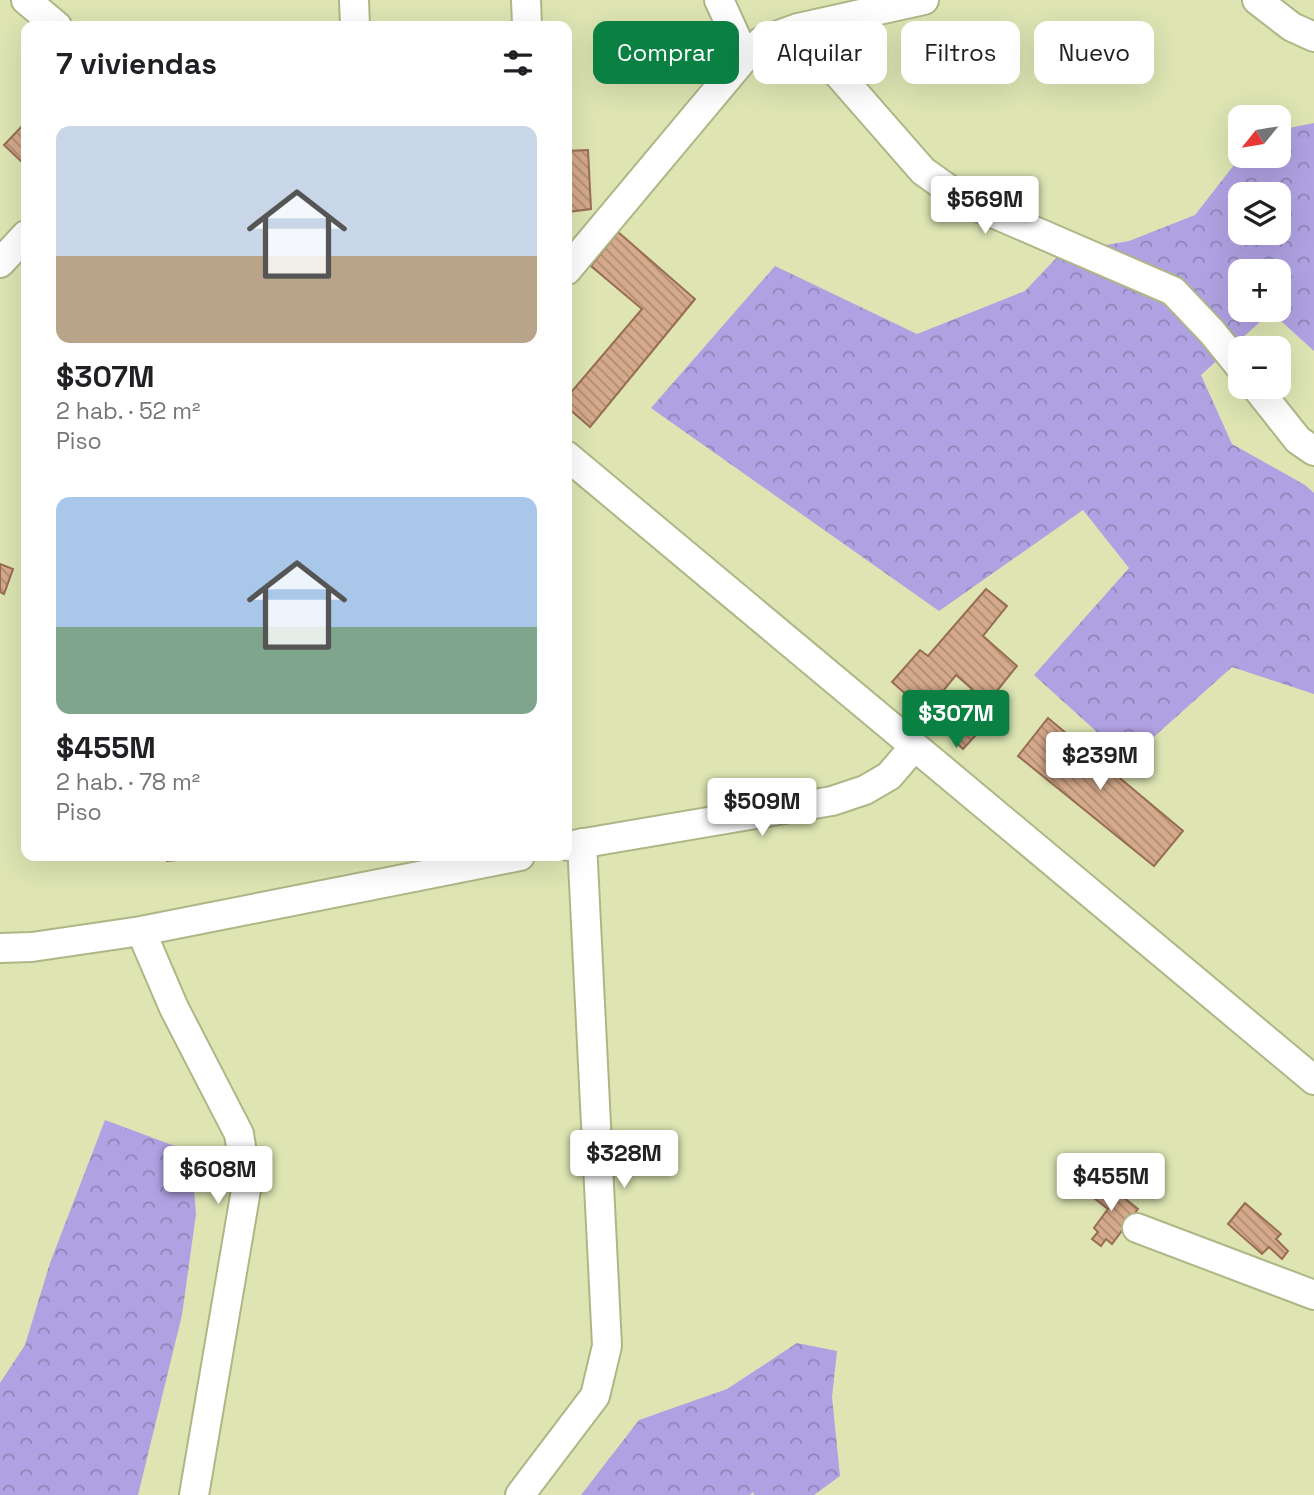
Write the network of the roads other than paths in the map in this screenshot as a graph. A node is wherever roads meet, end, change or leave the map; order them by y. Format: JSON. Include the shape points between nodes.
{"nodes":[{"id":1,"x":26,"y":0,"type":"edge"},
{"id":2,"x":354,"y":0,"type":"edge"},
{"id":3,"x":526,"y":0,"type":"edge"},
{"id":4,"x":719,"y":0,"type":"edge"},
{"id":5,"x":924,"y":0,"type":"edge"},
{"id":6,"x":1257,"y":0,"type":"edge"},
{"id":7,"x":51,"y":21,"type":"edge"},
{"id":8,"x":355,"y":21,"type":"edge"},
{"id":9,"x":527,"y":21,"type":"edge"},
{"id":10,"x":832,"y":21,"type":"edge"},
{"id":11,"x":1314,"y":37,"type":"edge"},
{"id":12,"x":753,"y":49,"type":"edge"},
{"id":13,"x":745,"y":57,"type":"junction"},
{"id":14,"x":845,"y":84,"type":"edge"},
{"id":15,"x":21,"y":240,"type":"edge"},
{"id":16,"x":0,"y":263,"type":"edge"},
{"id":17,"x":572,"y":264,"type":"edge"},
{"id":18,"x":1228,"y":351,"type":"edge"},
{"id":19,"x":1266,"y":399,"type":"edge"},
{"id":20,"x":1314,"y":451,"type":"edge"},
{"id":21,"x":572,"y":460,"type":"edge"},
{"id":22,"x":914,"y":747,"type":"junction"},
{"id":23,"x":574,"y":845,"type":"edge"},
{"id":24,"x":495,"y":861,"type":"edge"},
{"id":25,"x":141,"y":931,"type":"junction"},
{"id":26,"x":0,"y":948,"type":"edge"},
{"id":27,"x":1314,"y":1080,"type":"edge"},
{"id":28,"x":1137,"y":1228,"type":"dead end"},
{"id":29,"x":1314,"y":1295,"type":"edge"},
{"id":30,"x":194,"y":1495,"type":"edge"},
{"id":31,"x":520,"y":1495,"type":"edge"}],
"edges":[{"from":1,"to":7,"type":"street"},
{"from":2,"to":8,"type":"street"},
{"from":3,"to":9,"type":"street"},
{"from":4,"to":13,"type":"street"},
{"from":5,"to":10,"type":"street"},
{"from":6,"to":11,"type":"street","via":[[1292,27]]},
{"from":12,"to":13,"type":"street"},
{"from":13,"to":17,"type":"street"},
{"from":14,"to":18,"type":"street","via":[[923,172],[965,201],[1173,291]]},
{"from":15,"to":16,"type":"street"},
{"from":19,"to":20,"type":"street","via":[[1298,440]]},
{"from":21,"to":22,"type":"street"},
{"from":22,"to":23,"type":"street","via":[[888,776],[832,801]]},
{"from":22,"to":27,"type":"street"},
{"from":23,"to":31,"type":"street","via":[[607,1346],[595,1396]]},
{"from":24,"to":25,"type":"street"},
{"from":25,"to":26,"type":"street"},
{"from":25,"to":30,"type":"street","via":[[174,1008],[239,1134],[247,1184]]},
{"from":28,"to":29,"type":"street"}]}
